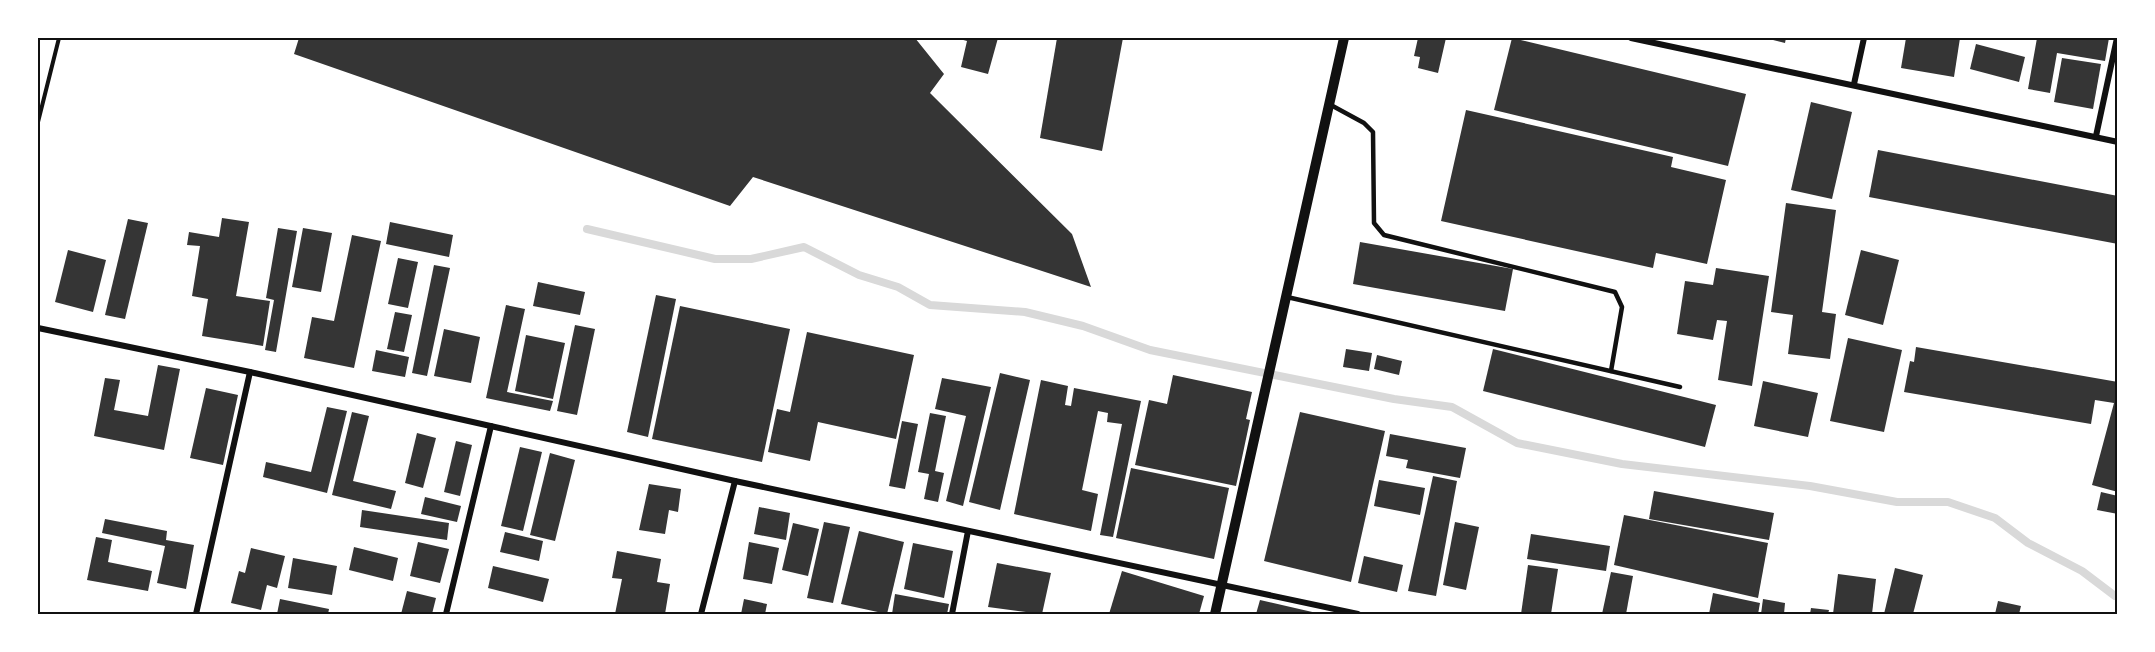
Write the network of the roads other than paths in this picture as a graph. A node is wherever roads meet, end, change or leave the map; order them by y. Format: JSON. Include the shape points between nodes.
{"nodes":[{"id":1,"x":1344,"y":38,"type":"edge"},
{"id":2,"x":1631,"y":38,"type":"edge"},
{"id":3,"x":1864,"y":38,"type":"edge"},
{"id":4,"x":2117,"y":38,"type":"edge"},
{"id":5,"x":1854,"y":84,"type":"junction"},
{"id":6,"x":1329,"y":104,"type":"junction"},
{"id":7,"x":2096,"y":136,"type":"junction"},
{"id":8,"x":2118,"y":142,"type":"edge"},
{"id":9,"x":1287,"y":297,"type":"junction"},
{"id":10,"x":38,"y":328,"type":"edge"},
{"id":11,"x":1611,"y":371,"type":"junction"},
{"id":12,"x":250,"y":372,"type":"junction"},
{"id":13,"x":1680,"y":387,"type":"dead end"},
{"id":14,"x":491,"y":426,"type":"junction"},
{"id":15,"x":735,"y":481,"type":"junction"},
{"id":16,"x":968,"y":531,"type":"junction"},
{"id":17,"x":1222,"y":585,"type":"junction"},
{"id":18,"x":196,"y":615,"type":"edge"},
{"id":19,"x":446,"y":615,"type":"edge"},
{"id":20,"x":701,"y":615,"type":"edge"},
{"id":21,"x":952,"y":615,"type":"edge"},
{"id":22,"x":1215,"y":615,"type":"edge"},
{"id":23,"x":1358,"y":615,"type":"edge"}],
"edges":[{"from":1,"to":6,"type":"street"},
{"from":2,"to":5,"type":"street"},
{"from":3,"to":5,"type":"street"},
{"from":4,"to":7,"type":"street"},
{"from":5,"to":7,"type":"street"},
{"from":6,"to":9,"type":"street"},
{"from":6,"to":11,"type":"lane","via":[[1373,132],[1374,223],[1384,235],[1615,292],[1622,307]]},
{"from":7,"to":8,"type":"street"},
{"from":9,"to":11,"type":"lane"},
{"from":9,"to":17,"type":"street"},
{"from":10,"to":12,"type":"street"},
{"from":11,"to":13,"type":"lane"},
{"from":12,"to":14,"type":"street"},
{"from":12,"to":18,"type":"street"},
{"from":14,"to":15,"type":"street"},
{"from":14,"to":19,"type":"street"},
{"from":15,"to":16,"type":"street"},
{"from":15,"to":20,"type":"street"},
{"from":16,"to":17,"type":"street"},
{"from":16,"to":21,"type":"street"},
{"from":17,"to":22,"type":"street"},
{"from":17,"to":23,"type":"street"}]}
